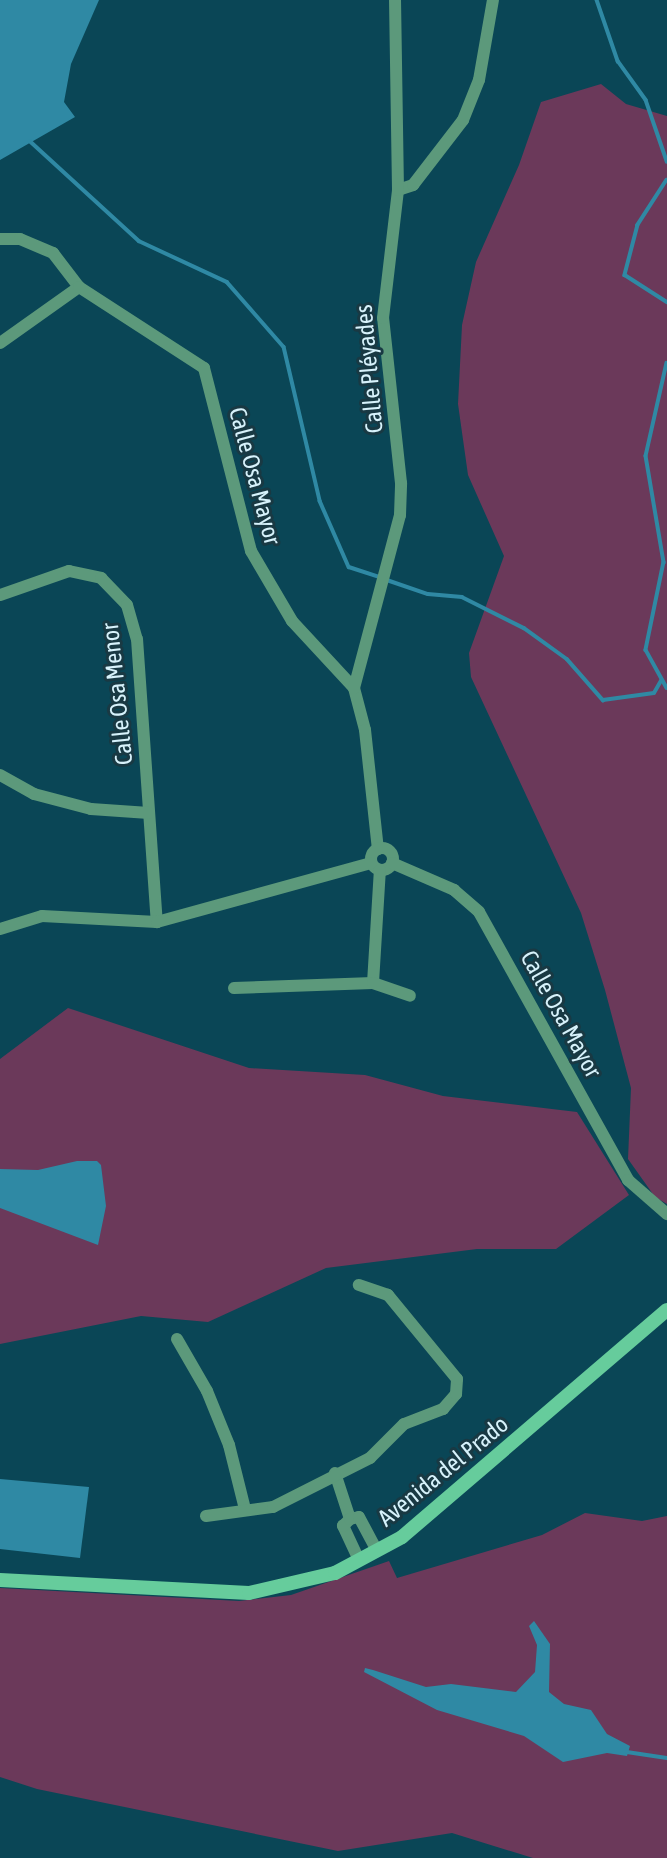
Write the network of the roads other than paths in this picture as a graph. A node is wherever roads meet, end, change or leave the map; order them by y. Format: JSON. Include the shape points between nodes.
{"nodes":[{"id":1,"x":395,"y":0,"type":"edge"},
{"id":2,"x":493,"y":0,"type":"edge"},
{"id":3,"x":398,"y":190,"type":"junction"},
{"id":4,"x":0,"y":239,"type":"edge"},
{"id":5,"x":79,"y":287,"type":"junction"},
{"id":6,"x":0,"y":343,"type":"edge"},
{"id":7,"x":0,"y":595,"type":"edge"},
{"id":8,"x":354,"y":688,"type":"junction"},
{"id":9,"x":0,"y":775,"type":"edge"},
{"id":10,"x":149,"y":813,"type":"junction"},
{"id":11,"x":378,"y":849,"type":"junction"},
{"id":12,"x":392,"y":863,"type":"junction"},
{"id":13,"x":376,"y":866,"type":"junction"},
{"id":14,"x":157,"y":922,"type":"junction"},
{"id":15,"x":0,"y":929,"type":"edge"},
{"id":16,"x":373,"y":983,"type":"junction"},
{"id":17,"x":234,"y":988,"type":"dead end"},
{"id":18,"x":410,"y":996,"type":"dead end"},
{"id":19,"x":667,"y":1214,"type":"edge"},
{"id":20,"x":359,"y":1285,"type":"dead end"},
{"id":21,"x":667,"y":1310,"type":"edge"},
{"id":22,"x":177,"y":1339,"type":"dead end"},
{"id":23,"x":335,"y":1473,"type":"junction"},
{"id":24,"x":245,"y":1508,"type":"junction"},
{"id":25,"x":206,"y":1516,"type":"dead end"},
{"id":26,"x":350,"y":1519,"type":"junction"},
{"id":27,"x":377,"y":1550,"type":"junction"},
{"id":28,"x":359,"y":1560,"type":"junction"},
{"id":29,"x":0,"y":1580,"type":"edge"}],
"edges":[{"from":1,"to":3,"type":"street","name":"Calle Pléyades"},
{"from":2,"to":3,"type":"street","via":[[479,79],[463,120],[413,185]]},
{"from":3,"to":8,"type":"street","name":"Calle Pléyades","via":[[383,318],[401,483],[400,515]]},
{"from":4,"to":5,"type":"street","name":"Calle Osa Mayor","via":[[20,239],[46,249]]},
{"from":5,"to":6,"type":"street"},
{"from":5,"to":8,"type":"street","name":"Calle Osa Mayor","via":[[146,326],[204,368],[251,551],[292,621]]},
{"from":7,"to":10,"type":"street","name":"Calle Osa Menor","via":[[69,571],[101,578],[127,605],[137,639]]},
{"from":8,"to":11,"type":"street","name":"Calle Osa Mayor","via":[[365,730]]},
{"from":9,"to":10,"type":"street","via":[[34,794],[91,809]]},
{"from":10,"to":14,"type":"street","name":"Calle Osa Menor"},
{"from":11,"to":12,"type":"street","via":[[391,853]]},
{"from":11,"to":13,"type":"street"},
{"from":12,"to":13,"type":"street"},
{"from":12,"to":19,"type":"street","name":"Calle Osa Mayor","via":[[454,890],[479,912],[628,1181]]},
{"from":13,"to":14,"type":"street"},
{"from":13,"to":16,"type":"street"},
{"from":14,"to":15,"type":"street","via":[[42,916]]},
{"from":16,"to":17,"type":"street"},
{"from":16,"to":18,"type":"street"},
{"from":20,"to":23,"type":"street","via":[[388,1295],[457,1379],[456,1394],[443,1409],[404,1424],[370,1458]]},
{"from":21,"to":27,"type":"street","name":"Avenida del Prado","via":[[506,1451],[402,1537]]},
{"from":22,"to":24,"type":"street","via":[[207,1391],[229,1445]]},
{"from":23,"to":24,"type":"street","via":[[273,1507]]},
{"from":23,"to":26,"type":"street"},
{"from":24,"to":25,"type":"street"},
{"from":26,"to":27,"type":"street","via":[[359,1517]]},
{"from":26,"to":28,"type":"street","via":[[343,1526]]},
{"from":27,"to":28,"type":"street","name":"Avenida del Prado"},
{"from":28,"to":29,"type":"street","name":"Avenida del Prado","via":[[335,1573],[249,1593]]}]}
